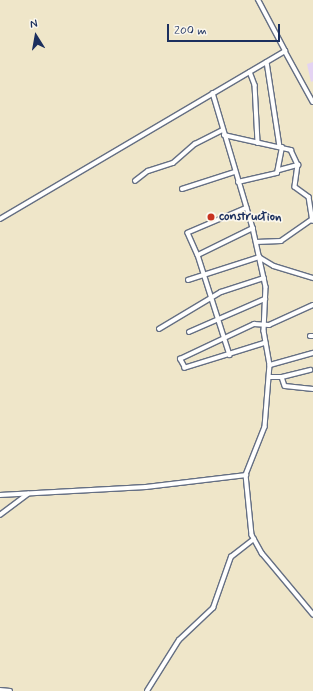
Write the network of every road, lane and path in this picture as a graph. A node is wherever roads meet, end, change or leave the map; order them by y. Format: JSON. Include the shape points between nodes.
{"nodes":[{"id":1,"x":258,"y":0,"type":"edge"},
{"id":2,"x":286,"y":51,"type":"junction"},
{"id":3,"x":267,"y":62,"type":"junction"},
{"id":4,"x":250,"y":72,"type":"junction"},
{"id":5,"x":213,"y":93,"type":"junction"},
{"id":6,"x":312,"y":97,"type":"edge"},
{"id":7,"x":313,"y":102,"type":"edge"},
{"id":8,"x":223,"y":130,"type":"junction"},
{"id":9,"x":224,"y":135,"type":"junction"},
{"id":10,"x":258,"y":143,"type":"junction"},
{"id":11,"x":281,"y":147,"type":"junction"},
{"id":12,"x":298,"y":165,"type":"junction"},
{"id":13,"x":279,"y":170,"type":"junction"},
{"id":14,"x":235,"y":172,"type":"junction"},
{"id":15,"x":135,"y":181,"type":"dead end"},
{"id":16,"x":238,"y":182,"type":"junction"},
{"id":17,"x":182,"y":189,"type":"dead end"},
{"id":18,"x":246,"y":208,"type":"junction"},
{"id":19,"x":0,"y":219,"type":"edge"},
{"id":20,"x":312,"y":220,"type":"edge"},
{"id":21,"x":253,"y":228,"type":"junction"},
{"id":22,"x":256,"y":242,"type":"junction"},
{"id":23,"x":198,"y":255,"type":"junction"},
{"id":24,"x":259,"y":257,"type":"junction"},
{"id":25,"x":205,"y":276,"type":"junction"},
{"id":26,"x":264,"y":278,"type":"junction"},
{"id":27,"x":313,"y":278,"type":"edge"},
{"id":28,"x":188,"y":280,"type":"dead end"},
{"id":29,"x":211,"y":298,"type":"junction"},
{"id":30,"x":265,"y":299,"type":"junction"},
{"id":31,"x":313,"y":305,"type":"edge"},
{"id":32,"x":217,"y":319,"type":"junction"},
{"id":33,"x":265,"y":322,"type":"junction"},
{"id":34,"x":159,"y":329,"type":"dead end"},
{"id":35,"x":189,"y":332,"type":"dead end"},
{"id":36,"x":223,"y":338,"type":"junction"},
{"id":37,"x":266,"y":343,"type":"junction"},
{"id":38,"x":313,"y":353,"type":"edge"},
{"id":39,"x":230,"y":355,"type":"junction"},
{"id":40,"x":270,"y":366,"type":"junction"},
{"id":41,"x":310,"y":370,"type":"dead end"},
{"id":42,"x":269,"y":377,"type":"junction"},
{"id":43,"x":282,"y":377,"type":"junction"},
{"id":44,"x":313,"y":389,"type":"edge"},
{"id":45,"x":246,"y":475,"type":"junction"},
{"id":46,"x":31,"y":493,"type":"junction"},
{"id":47,"x":0,"y":495,"type":"edge"},
{"id":48,"x":0,"y":515,"type":"edge"},
{"id":49,"x":254,"y":539,"type":"junction"},
{"id":50,"x":313,"y":614,"type":"edge"},
{"id":51,"x":0,"y":690,"type":"edge"},
{"id":52,"x":10,"y":691,"type":"edge"},
{"id":53,"x":147,"y":691,"type":"edge"}],
"edges":[{"from":1,"to":2,"type":"street"},
{"from":2,"to":3,"type":"street"},
{"from":2,"to":6,"type":"street"},
{"from":3,"to":4,"type":"street"},
{"from":3,"to":11,"type":"street"},
{"from":4,"to":5,"type":"street"},
{"from":4,"to":10,"type":"street","via":[[255,85]]},
{"from":5,"to":8,"type":"street"},
{"from":5,"to":19,"type":"street"},
{"from":6,"to":7,"type":"street"},
{"from":8,"to":9,"type":"street"},
{"from":8,"to":15,"type":"street","via":[[188,148],[173,163],[148,171]]},
{"from":9,"to":10,"type":"street"},
{"from":9,"to":14,"type":"street"},
{"from":10,"to":11,"type":"street"},
{"from":11,"to":12,"type":"street","via":[[291,150]]},
{"from":11,"to":13,"type":"street"},
{"from":12,"to":13,"type":"street"},
{"from":12,"to":20,"type":"street","via":[[295,187],[309,197]]},
{"from":13,"to":16,"type":"street"},
{"from":14,"to":16,"type":"street"},
{"from":14,"to":17,"type":"street"},
{"from":16,"to":18,"type":"street"},
{"from":18,"to":21,"type":"street"},
{"from":18,"to":23,"type":"street","via":[[189,231]]},
{"from":20,"to":22,"type":"street","via":[[281,241]]},
{"from":21,"to":22,"type":"street"},
{"from":21,"to":23,"type":"street"},
{"from":22,"to":24,"type":"street"},
{"from":23,"to":25,"type":"street"},
{"from":24,"to":25,"type":"street"},
{"from":24,"to":26,"type":"street"},
{"from":24,"to":27,"type":"street","via":[[274,266]]},
{"from":25,"to":28,"type":"street"},
{"from":25,"to":29,"type":"street"},
{"from":26,"to":29,"type":"street"},
{"from":26,"to":30,"type":"street"},
{"from":29,"to":32,"type":"street"},
{"from":29,"to":34,"type":"street"},
{"from":30,"to":32,"type":"street"},
{"from":30,"to":33,"type":"street"},
{"from":31,"to":33,"type":"street","via":[[269,325]]},
{"from":32,"to":35,"type":"street"},
{"from":32,"to":36,"type":"street"},
{"from":33,"to":36,"type":"street"},
{"from":33,"to":37,"type":"street"},
{"from":36,"to":39,"type":"street"},
{"from":36,"to":39,"type":"street","via":[[180,359],[185,368]]},
{"from":37,"to":39,"type":"street"},
{"from":37,"to":40,"type":"street"},
{"from":38,"to":40,"type":"street"},
{"from":40,"to":42,"type":"street"},
{"from":41,"to":43,"type":"street"},
{"from":42,"to":43,"type":"street"},
{"from":42,"to":45,"type":"street","via":[[263,436],[250,459]]},
{"from":43,"to":44,"type":"street","via":[[284,386]]},
{"from":45,"to":46,"type":"street","via":[[146,487]]},
{"from":45,"to":49,"type":"street"},
{"from":46,"to":47,"type":"street"},
{"from":46,"to":48,"type":"street"},
{"from":49,"to":50,"type":"street"},
{"from":49,"to":53,"type":"street","via":[[231,557],[213,608],[180,640]]},
{"from":51,"to":52,"type":"street"}]}
